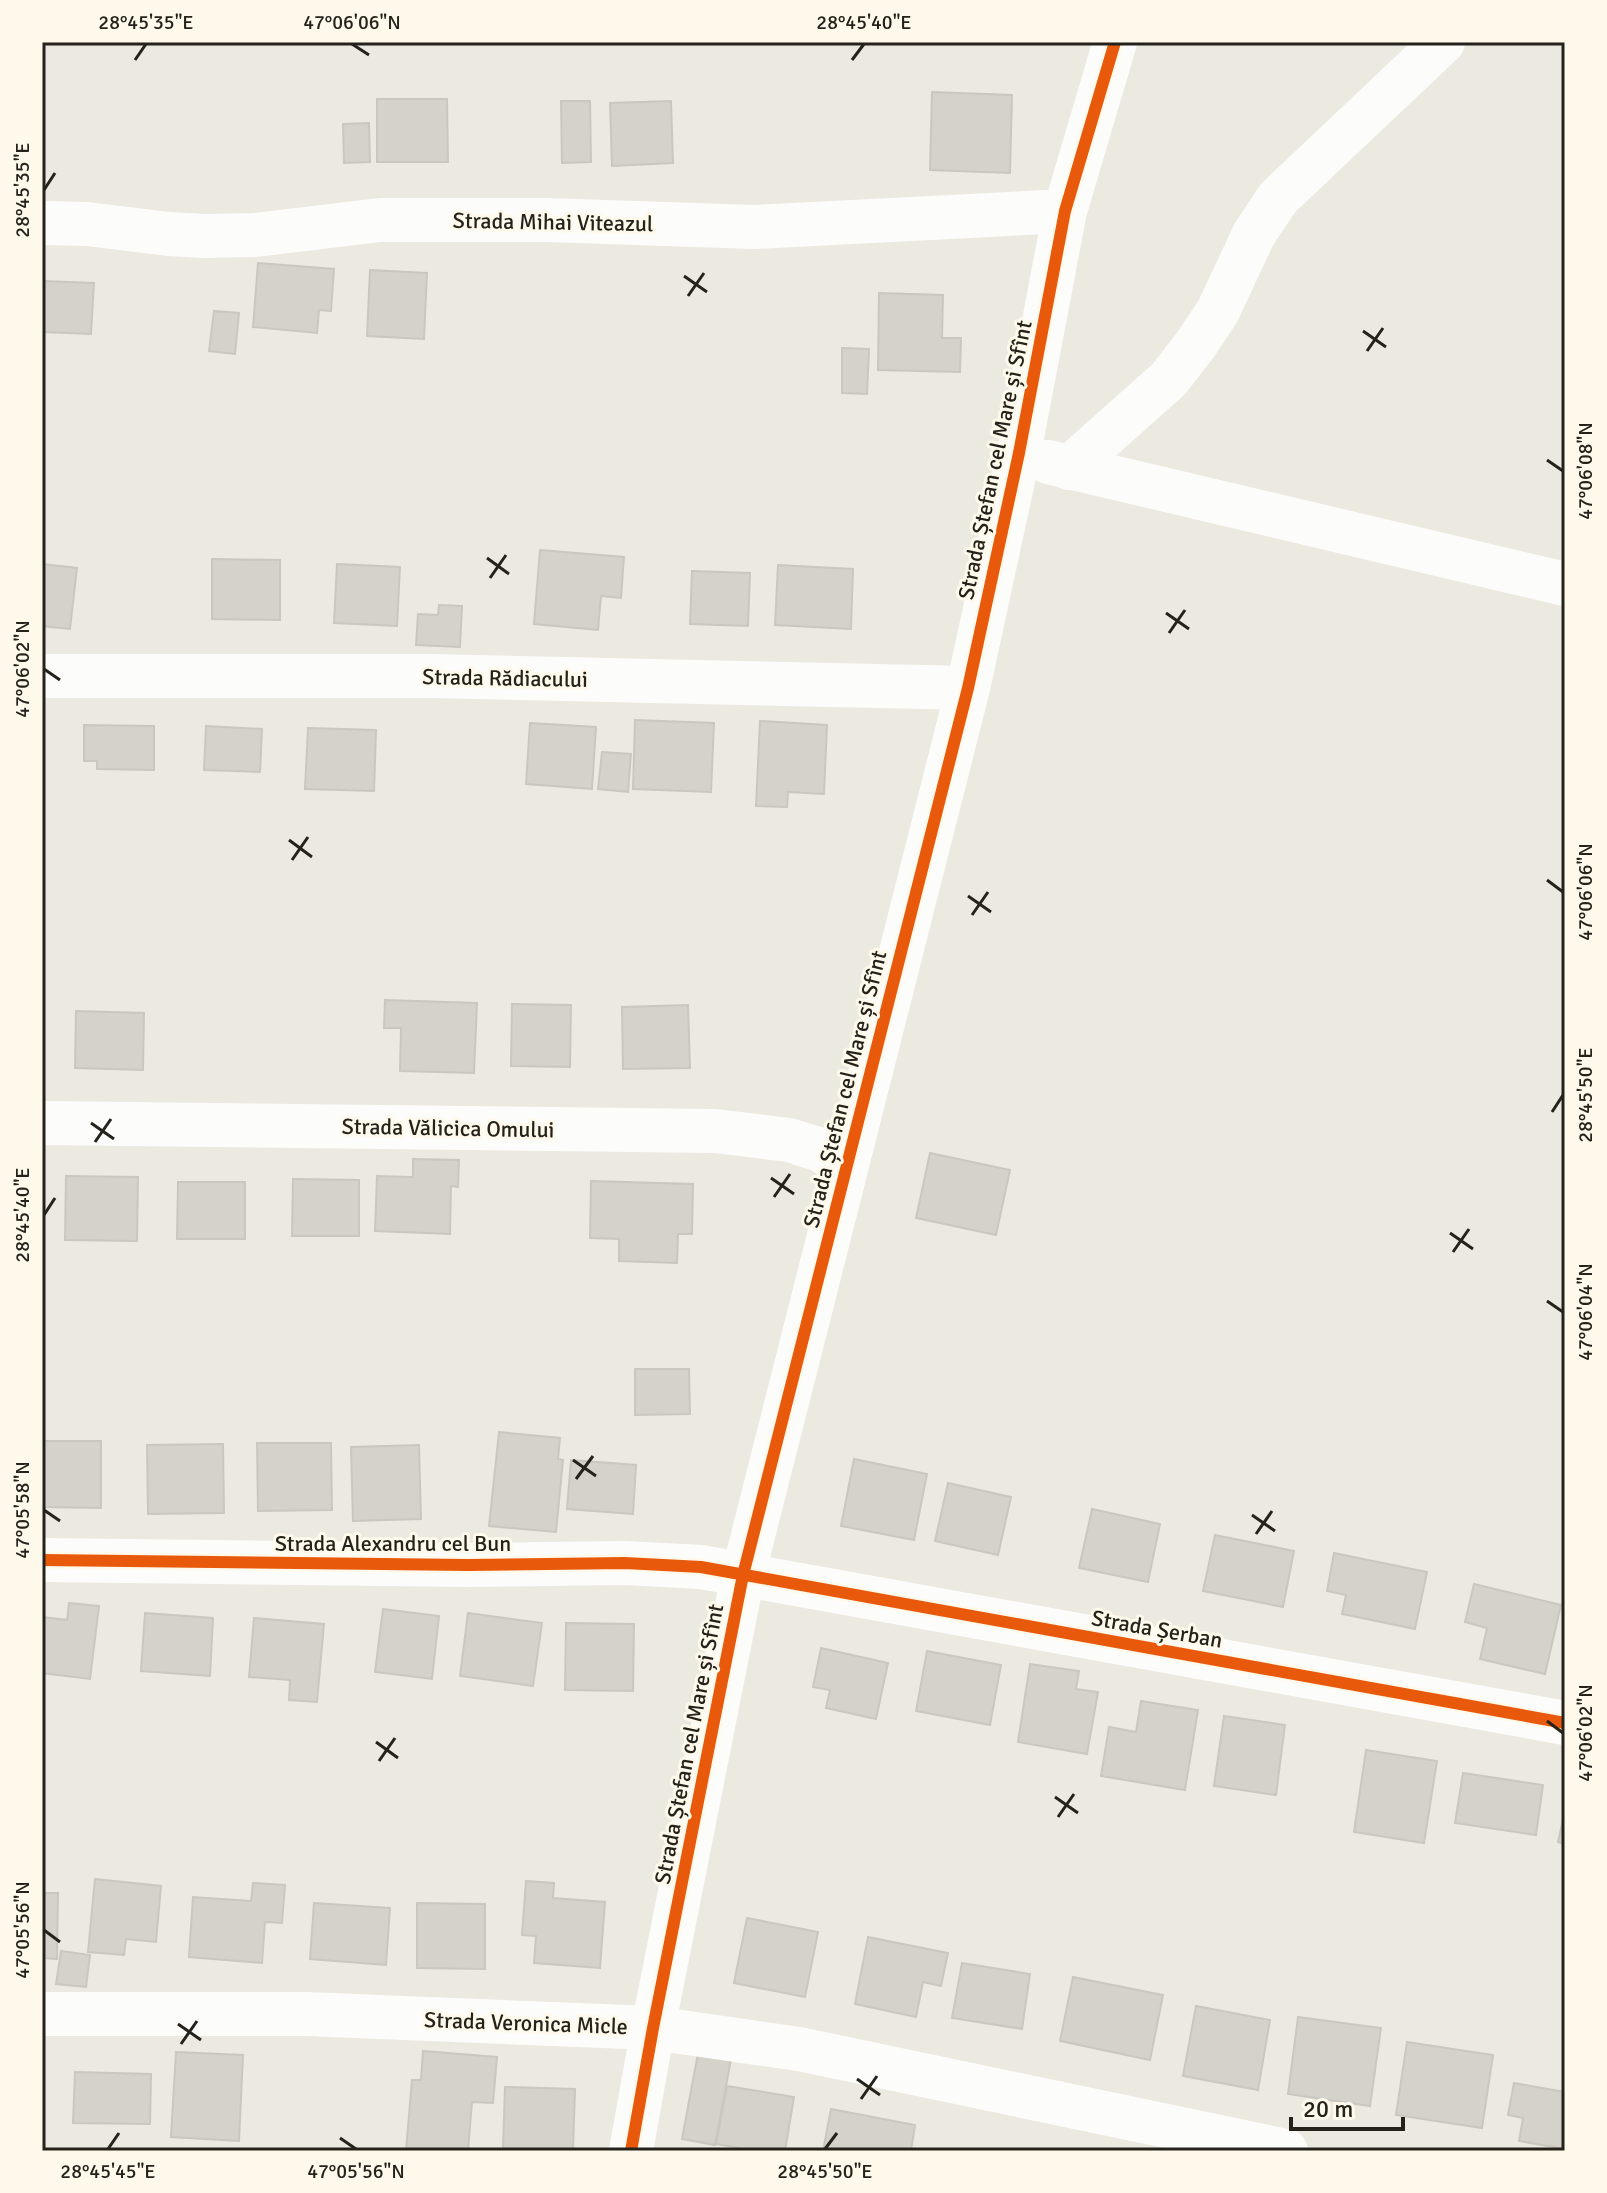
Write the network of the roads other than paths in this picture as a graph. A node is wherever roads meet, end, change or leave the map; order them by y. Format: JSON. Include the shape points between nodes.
{"nodes":[{"id":1,"x":1115,"y":42,"type":"edge"},
{"id":2,"x":1443,"y":42,"type":"edge"},
{"id":3,"x":1065,"y":211,"type":"junction"},
{"id":4,"x":42,"y":223,"type":"edge"},
{"id":5,"x":1019,"y":453,"type":"junction"},
{"id":6,"x":1069,"y":468,"type":"junction"},
{"id":7,"x":1565,"y":584,"type":"edge"},
{"id":8,"x":42,"y":676,"type":"edge"},
{"id":9,"x":968,"y":688,"type":"junction"},
{"id":10,"x":42,"y":1123,"type":"edge"},
{"id":11,"x":846,"y":1168,"type":"junction"},
{"id":12,"x":42,"y":1560,"type":"edge"},
{"id":13,"x":743,"y":1575,"type":"junction"},
{"id":14,"x":1565,"y":1723,"type":"edge"},
{"id":15,"x":42,"y":2014,"type":"edge"},
{"id":16,"x":653,"y":2028,"type":"junction"},
{"id":17,"x":631,"y":2151,"type":"edge"},
{"id":18,"x":1286,"y":2151,"type":"edge"}],
"edges":[{"from":1,"to":3,"type":"street","name":"Strada Ștefan cel Mare și Sfînt"},
{"from":2,"to":6,"type":"street","via":[[1278,198],[1254,234],[1218,311],[1169,379]]},
{"from":3,"to":4,"type":"street","name":"Strada Mihai Viteazul","via":[[755,227],[380,220],[205,236]]},
{"from":3,"to":5,"type":"street","name":"Strada Ștefan cel Mare și Sfînt"},
{"from":5,"to":6,"type":"street"},
{"from":5,"to":9,"type":"street","name":"Strada Ștefan cel Mare și Sfînt"},
{"from":6,"to":7,"type":"street"},
{"from":8,"to":9,"type":"street","name":"Strada Rădiacului","via":[[432,676]]},
{"from":9,"to":11,"type":"street","name":"Strada Ștefan cel Mare și Sfînt"},
{"from":10,"to":11,"type":"street","name":"Strada Vălicica Omului","via":[[715,1131],[789,1140],[821,1150]]},
{"from":11,"to":13,"type":"street","name":"Strada Ștefan cel Mare și Sfînt"},
{"from":12,"to":13,"type":"street","name":"Strada Alexandru cel Bun","via":[[625,1563]]},
{"from":13,"to":14,"type":"street","name":"Strada Șerban"},
{"from":13,"to":16,"type":"street","name":"Strada Ștefan cel Mare și Sfînt"},
{"from":15,"to":16,"type":"street","name":"Strada Veronica Micle","via":[[306,2014]]},
{"from":16,"to":17,"type":"street","name":"Strada Ștefan cel Mare și Sfînt"},
{"from":16,"to":18,"type":"street","name":"Strada Veronica Micle","via":[[799,2049]]}]}
